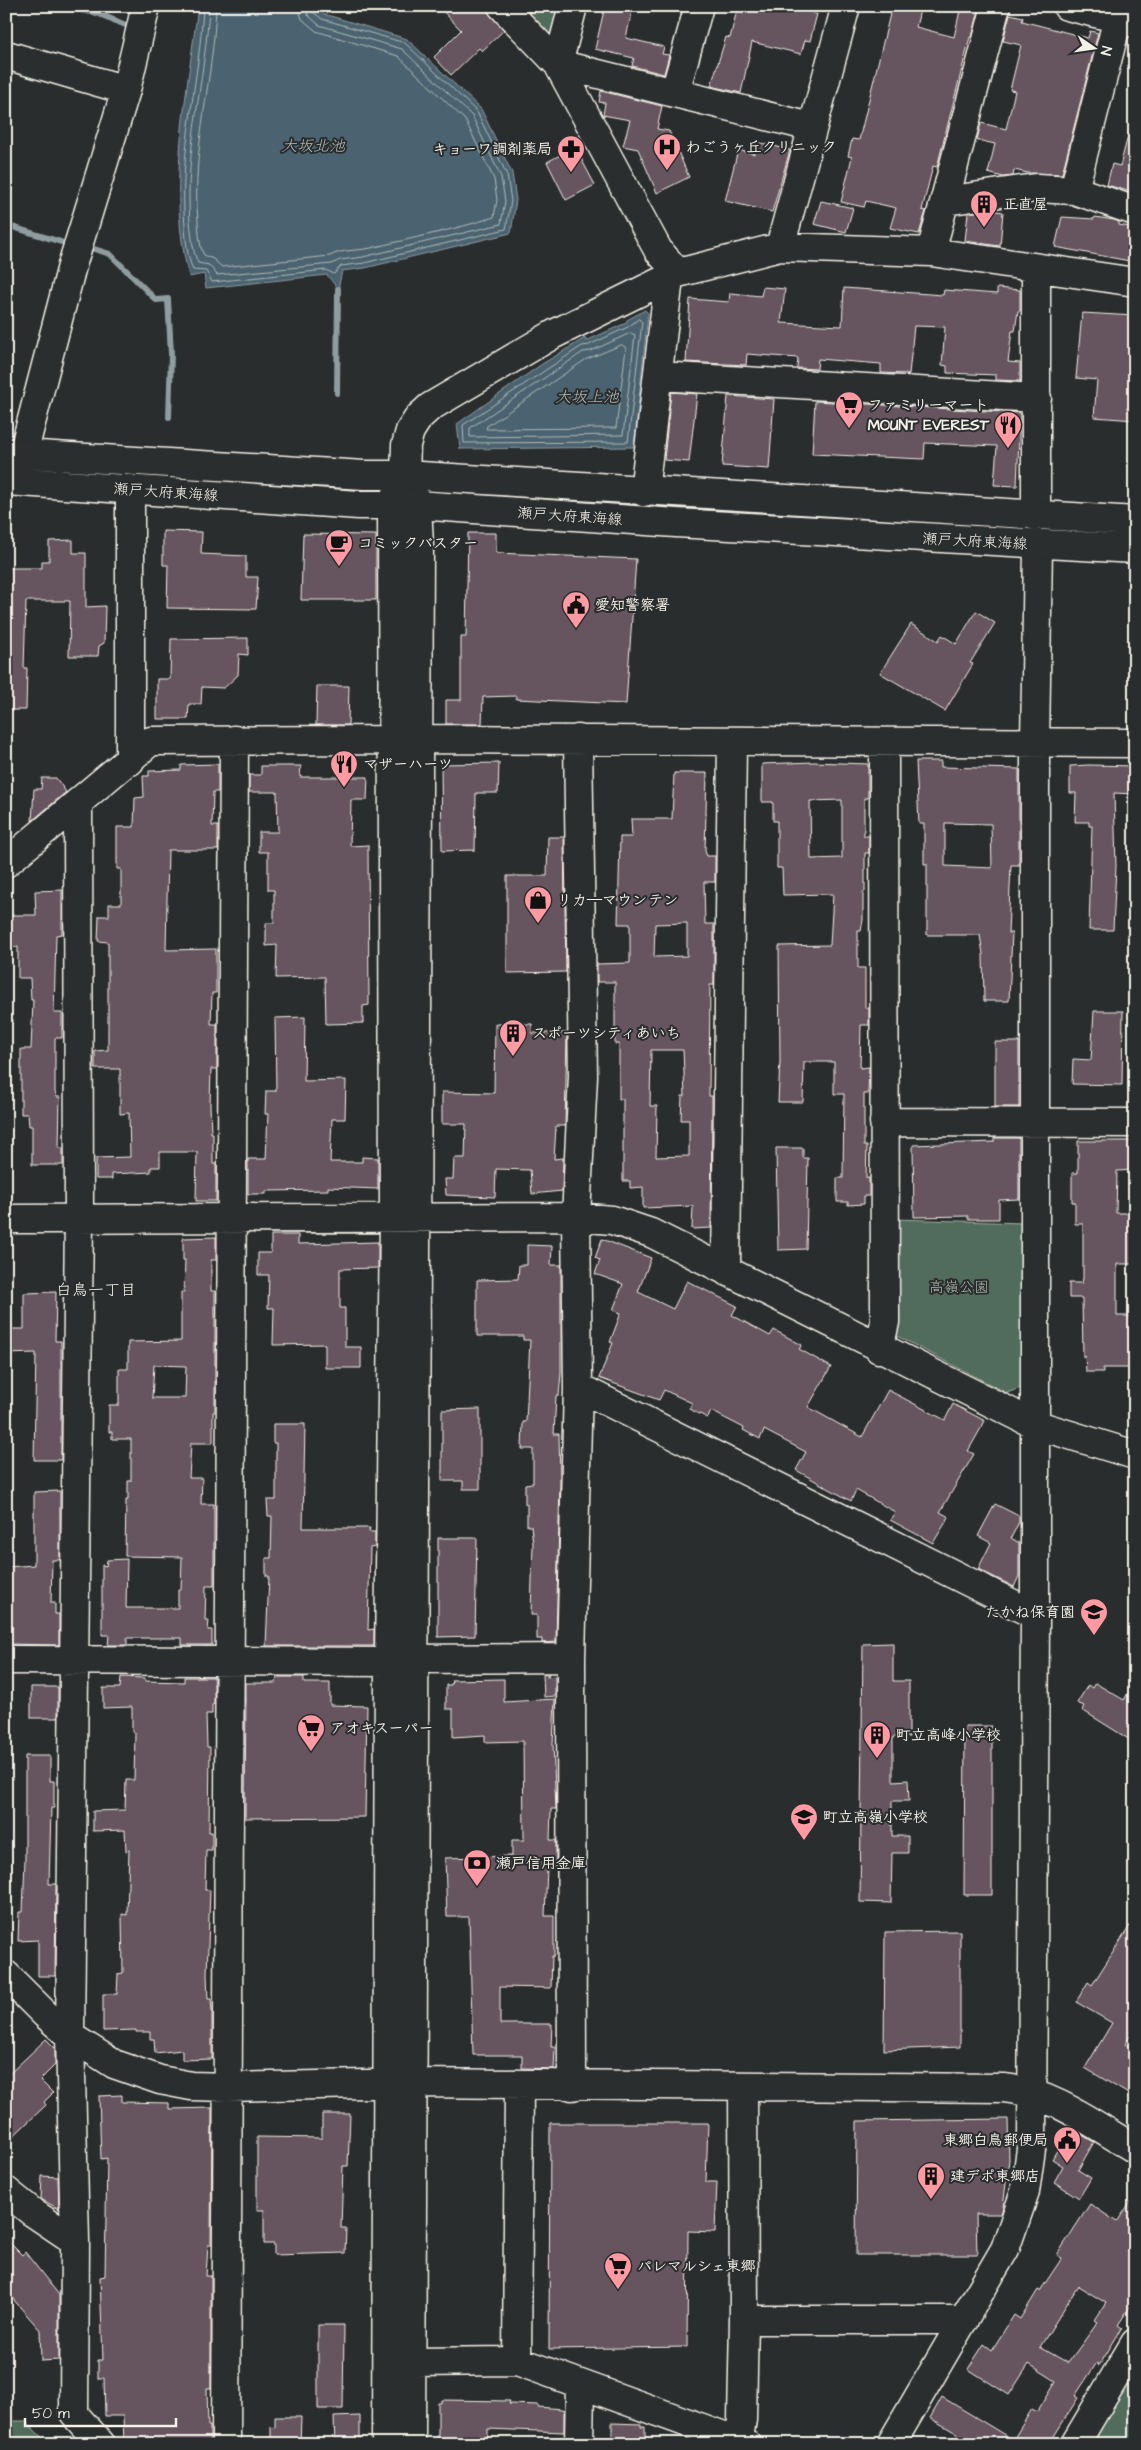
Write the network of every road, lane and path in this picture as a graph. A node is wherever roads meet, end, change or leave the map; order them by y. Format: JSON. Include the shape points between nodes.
{"nodes":[{"id":1,"x":146,"y":6,"type":"edge"},
{"id":2,"x":502,"y":6,"type":"edge"},
{"id":3,"x":573,"y":6,"type":"edge"},
{"id":4,"x":698,"y":6,"type":"edge"},
{"id":5,"x":846,"y":6,"type":"edge"},
{"id":6,"x":996,"y":6,"type":"edge"},
{"id":7,"x":1067,"y":6,"type":"edge"},
{"id":8,"x":1125,"y":16,"type":"edge"},
{"id":9,"x":6,"y":55,"type":"edge"},
{"id":10,"x":558,"y":64,"type":"junction"},
{"id":11,"x":126,"y":90,"type":"junction"},
{"id":12,"x":675,"y":92,"type":"junction"},
{"id":13,"x":811,"y":127,"type":"junction"},
{"id":14,"x":1074,"y":190,"type":"junction"},
{"id":15,"x":945,"y":201,"type":"junction"},
{"id":16,"x":1135,"y":211,"type":"edge"},
{"id":17,"x":780,"y":247,"type":"junction"},
{"id":18,"x":931,"y":252,"type":"junction"},
{"id":19,"x":1036,"y":268,"type":"junction"},
{"id":20,"x":673,"y":276,"type":"junction"},
{"id":21,"x":1135,"y":282,"type":"edge"},
{"id":22,"x":659,"y":376,"type":"junction"},
{"id":23,"x":1037,"y":398,"type":"junction"},
{"id":24,"x":15,"y":453,"type":"edge"},
{"id":25,"x":405,"y":475,"type":"junction"},
{"id":26,"x":6,"y":481,"type":"edge"},
{"id":27,"x":130,"y":489,"type":"junction"},
{"id":28,"x":644,"y":492,"type":"junction"},
{"id":29,"x":405,"y":505,"type":"junction"},
{"id":30,"x":1036,"y":516,"type":"junction"},
{"id":31,"x":1135,"y":521,"type":"edge"},
{"id":32,"x":1038,"y":545,"type":"junction"},
{"id":33,"x":1135,"y":549,"type":"edge"},
{"id":34,"x":578,"y":739,"type":"junction"},
{"id":35,"x":234,"y":740,"type":"junction"},
{"id":36,"x":405,"y":740,"type":"junction"},
{"id":37,"x":732,"y":741,"type":"junction"},
{"id":38,"x":884,"y":743,"type":"junction"},
{"id":39,"x":1135,"y":743,"type":"edge"},
{"id":40,"x":1035,"y":744,"type":"junction"},
{"id":41,"x":130,"y":761,"type":"junction"},
{"id":42,"x":78,"y":804,"type":"junction"},
{"id":43,"x":6,"y":863,"type":"edge"},
{"id":44,"x":884,"y":1122,"type":"junction"},
{"id":45,"x":1035,"y":1123,"type":"junction"},
{"id":46,"x":1135,"y":1123,"type":"edge"},
{"id":47,"x":233,"y":1217,"type":"junction"},
{"id":48,"x":405,"y":1217,"type":"junction"},
{"id":49,"x":576,"y":1217,"type":"junction"},
{"id":50,"x":79,"y":1218,"type":"junction"},
{"id":51,"x":6,"y":1219,"type":"edge"},
{"id":52,"x":726,"y":1271,"type":"junction"},
{"id":53,"x":880,"y":1349,"type":"junction"},
{"id":54,"x":578,"y":1387,"type":"junction"},
{"id":55,"x":1034,"y":1424,"type":"junction"},
{"id":56,"x":1135,"y":1454,"type":"edge"},
{"id":57,"x":1035,"y":1615,"type":"junction"},
{"id":58,"x":571,"y":1658,"type":"junction"},
{"id":59,"x":74,"y":1659,"type":"junction"},
{"id":60,"x":6,"y":1660,"type":"edge"},
{"id":61,"x":401,"y":1660,"type":"junction"},
{"id":62,"x":231,"y":1662,"type":"junction"},
{"id":63,"x":6,"y":1974,"type":"edge"},
{"id":64,"x":70,"y":2036,"type":"junction"},
{"id":65,"x":399,"y":2084,"type":"junction"},
{"id":66,"x":519,"y":2086,"type":"junction"},
{"id":67,"x":572,"y":2086,"type":"junction"},
{"id":68,"x":743,"y":2086,"type":"junction"},
{"id":69,"x":227,"y":2087,"type":"junction"},
{"id":70,"x":1032,"y":2092,"type":"junction"},
{"id":71,"x":1135,"y":2149,"type":"edge"},
{"id":72,"x":6,"y":2191,"type":"edge"},
{"id":73,"x":75,"y":2241,"type":"junction"},
{"id":74,"x":744,"y":2320,"type":"junction"},
{"id":75,"x":964,"y":2320,"type":"junction"},
{"id":76,"x":1135,"y":2342,"type":"edge"},
{"id":77,"x":517,"y":2361,"type":"junction"},
{"id":78,"x":411,"y":2362,"type":"junction"},
{"id":79,"x":580,"y":2385,"type":"junction"},
{"id":80,"x":741,"y":2442,"type":"edge"},
{"id":81,"x":1078,"y":2443,"type":"edge"},
{"id":82,"x":100,"y":2444,"type":"edge"},
{"id":83,"x":226,"y":2444,"type":"edge"},
{"id":84,"x":386,"y":2444,"type":"edge"},
{"id":85,"x":411,"y":2444,"type":"edge"},
{"id":86,"x":579,"y":2444,"type":"edge"},
{"id":87,"x":891,"y":2444,"type":"edge"}],
"edges":[{"from":1,"to":11,"type":"street"},
{"from":2,"to":10,"type":"street"},
{"from":3,"to":10,"type":"street"},
{"from":4,"to":12,"type":"street"},
{"from":5,"to":13,"type":"street"},
{"from":6,"to":15,"type":"street"},
{"from":7,"to":8,"type":"street"},
{"from":8,"to":14,"type":"street"},
{"from":9,"to":11,"type":"street"},
{"from":10,"to":12,"type":"street"},
{"from":10,"to":20,"type":"street"},
{"from":11,"to":24,"type":"street"},
{"from":12,"to":13,"type":"street"},
{"from":13,"to":17,"type":"street"},
{"from":14,"to":15,"type":"street","via":[[1036,188]]},
{"from":14,"to":16,"type":"street"},
{"from":15,"to":18,"type":"street"},
{"from":17,"to":18,"type":"street"},
{"from":17,"to":20,"type":"street"},
{"from":18,"to":19,"type":"street"},
{"from":19,"to":21,"type":"street"},
{"from":19,"to":23,"type":"street"},
{"from":20,"to":22,"type":"street"},
{"from":20,"to":25,"type":"street","via":[[554,334],[430,407],[418,417],[410,431]]},
{"from":22,"to":23,"type":"street"},
{"from":22,"to":28,"type":"street"},
{"from":23,"to":30,"type":"street"},
{"from":24,"to":25,"type":"street","name":"瀬戸大府東海線"},
{"from":25,"to":28,"type":"street","name":"瀬戸大府東海線"},
{"from":25,"to":29,"type":"street"},
{"from":26,"to":27,"type":"street","name":"瀬戸大府東海線"},
{"from":27,"to":29,"type":"street","name":"瀬戸大府東海線","via":[[360,505]]},
{"from":27,"to":41,"type":"street"},
{"from":28,"to":30,"type":"street","name":"瀬戸大府東海線"},
{"from":29,"to":32,"type":"street","name":"瀬戸大府東海線"},
{"from":29,"to":36,"type":"street"},
{"from":30,"to":31,"type":"street","name":"瀬戸大府東海線"},
{"from":32,"to":33,"type":"street","name":"瀬戸大府東海線"},
{"from":32,"to":40,"type":"street"},
{"from":34,"to":36,"type":"street"},
{"from":34,"to":37,"type":"street"},
{"from":34,"to":49,"type":"street","via":[[583,1076]]},
{"from":35,"to":36,"type":"street"},
{"from":35,"to":41,"type":"street","via":[[151,741]]},
{"from":35,"to":47,"type":"street"},
{"from":36,"to":48,"type":"street"},
{"from":37,"to":38,"type":"street"},
{"from":37,"to":52,"type":"street"},
{"from":38,"to":40,"type":"street"},
{"from":38,"to":44,"type":"street"},
{"from":39,"to":40,"type":"street"},
{"from":40,"to":45,"type":"street"},
{"from":41,"to":42,"type":"street"},
{"from":42,"to":43,"type":"street"},
{"from":42,"to":50,"type":"street"},
{"from":44,"to":45,"type":"street"},
{"from":44,"to":53,"type":"street","via":[[885,1322]]},
{"from":45,"to":46,"type":"street"},
{"from":45,"to":55,"type":"street"},
{"from":47,"to":48,"type":"street"},
{"from":47,"to":50,"type":"street"},
{"from":47,"to":62,"type":"street"},
{"from":48,"to":49,"type":"street"},
{"from":48,"to":61,"type":"street"},
{"from":49,"to":52,"type":"street","via":[[612,1220],[634,1226]]},
{"from":49,"to":54,"type":"street"},
{"from":50,"to":51,"type":"street"},
{"from":50,"to":59,"type":"street"},
{"from":52,"to":53,"type":"street"},
{"from":53,"to":55,"type":"street"},
{"from":54,"to":57,"type":"street"},
{"from":54,"to":58,"type":"street"},
{"from":55,"to":56,"type":"street"},
{"from":55,"to":57,"type":"street"},
{"from":57,"to":70,"type":"street"},
{"from":58,"to":61,"type":"street"},
{"from":58,"to":67,"type":"street"},
{"from":59,"to":60,"type":"street"},
{"from":59,"to":62,"type":"street"},
{"from":59,"to":64,"type":"street"},
{"from":61,"to":62,"type":"street"},
{"from":61,"to":65,"type":"street"},
{"from":62,"to":69,"type":"street"},
{"from":63,"to":64,"type":"street"},
{"from":64,"to":69,"type":"street","via":[[114,2064],[160,2080],[191,2086]]},
{"from":64,"to":73,"type":"street"},
{"from":65,"to":66,"type":"street"},
{"from":65,"to":69,"type":"street"},
{"from":65,"to":78,"type":"street"},
{"from":65,"to":84,"type":"street"},
{"from":66,"to":67,"type":"street"},
{"from":66,"to":77,"type":"street"},
{"from":67,"to":68,"type":"street"},
{"from":68,"to":70,"type":"street","via":[[1004,2088]]},
{"from":68,"to":74,"type":"street"},
{"from":69,"to":83,"type":"street"},
{"from":70,"to":71,"type":"street"},
{"from":70,"to":75,"type":"street","via":[[1030,2168],[1021,2210],[1005,2249]]},
{"from":72,"to":73,"type":"street"},
{"from":73,"to":82,"type":"street","via":[[74,2414]]},
{"from":74,"to":75,"type":"street"},
{"from":74,"to":80,"type":"street"},
{"from":75,"to":87,"type":"street"},
{"from":76,"to":81,"type":"street"},
{"from":77,"to":78,"type":"street"},
{"from":77,"to":79,"type":"street"},
{"from":78,"to":85,"type":"street"},
{"from":79,"to":80,"type":"street"},
{"from":79,"to":86,"type":"street"}]}
